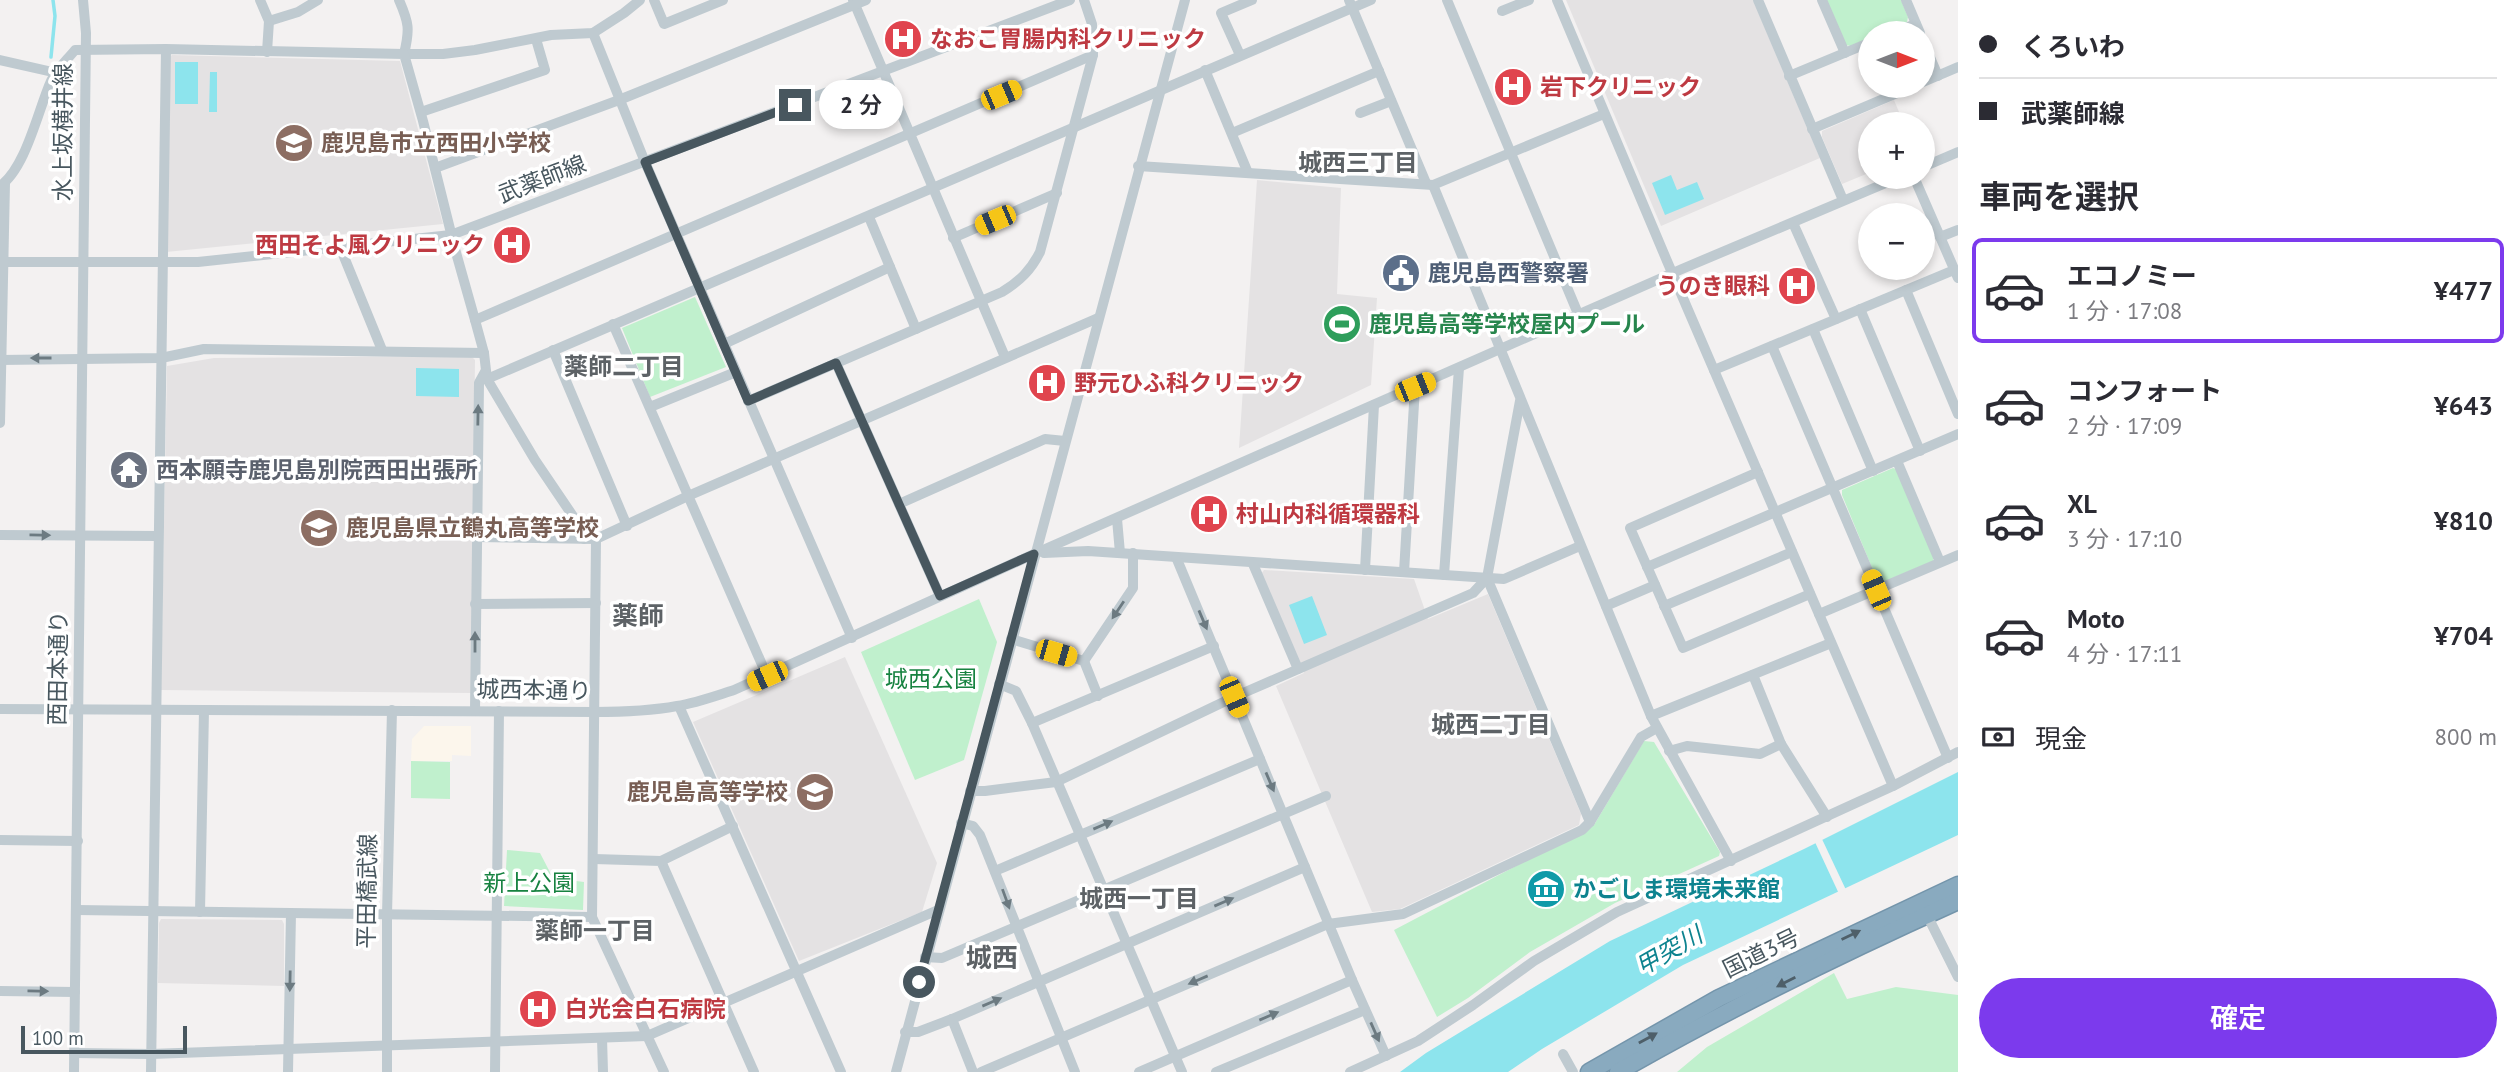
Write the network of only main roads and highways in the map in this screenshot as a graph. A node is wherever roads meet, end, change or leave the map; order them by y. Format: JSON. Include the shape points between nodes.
{"nodes":[{"id":1,"x":1958,"y":885,"type":"edge"},
{"id":2,"x":1958,"y":901,"type":"edge"},
{"id":3,"x":1589,"y":1072,"type":"edge"},
{"id":4,"x":1618,"y":1072,"type":"edge"}],
"edges":[{"from":3,"to":1,"type":"highway","name":"国道3号","one_way":true,"via":[[1719,999]]},
{"from":2,"to":4,"type":"highway","name":"国道3号","one_way":true,"via":[[1726,1012]]}]}
